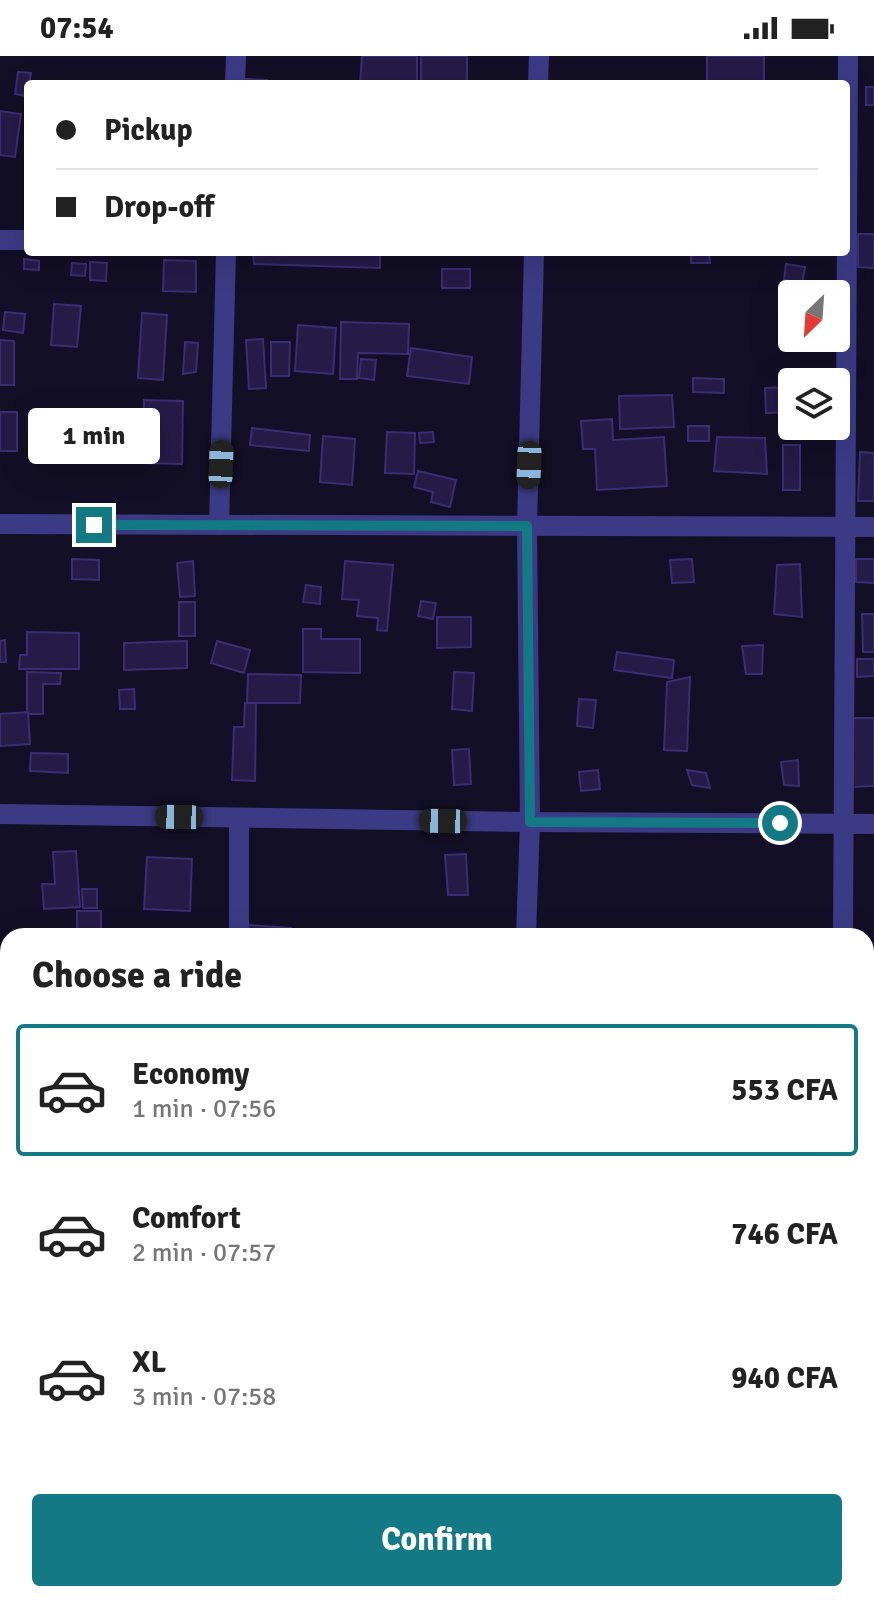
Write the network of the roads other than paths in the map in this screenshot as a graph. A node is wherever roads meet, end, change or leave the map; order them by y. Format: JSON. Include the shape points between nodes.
{"nodes":[{"id":1,"x":236,"y":56,"type":"edge"},
{"id":2,"x":539,"y":56,"type":"edge"},
{"id":3,"x":848,"y":56,"type":"edge"},
{"id":4,"x":235,"y":80,"type":"edge"},
{"id":5,"x":538,"y":80,"type":"edge"},
{"id":6,"x":848,"y":80,"type":"edge"},
{"id":7,"x":0,"y":240,"type":"edge"},
{"id":8,"x":24,"y":240,"type":"edge"},
{"id":9,"x":226,"y":256,"type":"edge"},
{"id":10,"x":534,"y":256,"type":"edge"},
{"id":11,"x":847,"y":256,"type":"edge"},
{"id":12,"x":0,"y":524,"type":"edge"},
{"id":13,"x":219,"y":525,"type":"junction"},
{"id":14,"x":527,"y":526,"type":"junction"},
{"id":15,"x":845,"y":526,"type":"junction"},
{"id":16,"x":874,"y":527,"type":"edge"},
{"id":17,"x":0,"y":814,"type":"edge"},
{"id":18,"x":239,"y":818,"type":"junction"},
{"id":19,"x":530,"y":822,"type":"junction"},
{"id":20,"x":842,"y":823,"type":"junction"},
{"id":21,"x":874,"y":824,"type":"edge"},
{"id":22,"x":239,"y":928,"type":"edge"},
{"id":23,"x":526,"y":928,"type":"edge"},
{"id":24,"x":843,"y":928,"type":"edge"}],
"edges":[{"from":1,"to":4,"type":"street"},
{"from":2,"to":5,"type":"street"},
{"from":3,"to":6,"type":"street"},
{"from":7,"to":8,"type":"street"},
{"from":9,"to":13,"type":"street"},
{"from":10,"to":14,"type":"street"},
{"from":11,"to":15,"type":"street"},
{"from":12,"to":13,"type":"street"},
{"from":13,"to":14,"type":"street"},
{"from":14,"to":15,"type":"street"},
{"from":14,"to":19,"type":"street"},
{"from":15,"to":16,"type":"street"},
{"from":15,"to":20,"type":"street"},
{"from":17,"to":18,"type":"street"},
{"from":18,"to":19,"type":"street"},
{"from":18,"to":22,"type":"street"},
{"from":19,"to":20,"type":"street"},
{"from":19,"to":23,"type":"street"},
{"from":20,"to":21,"type":"street"},
{"from":20,"to":24,"type":"street"}]}
